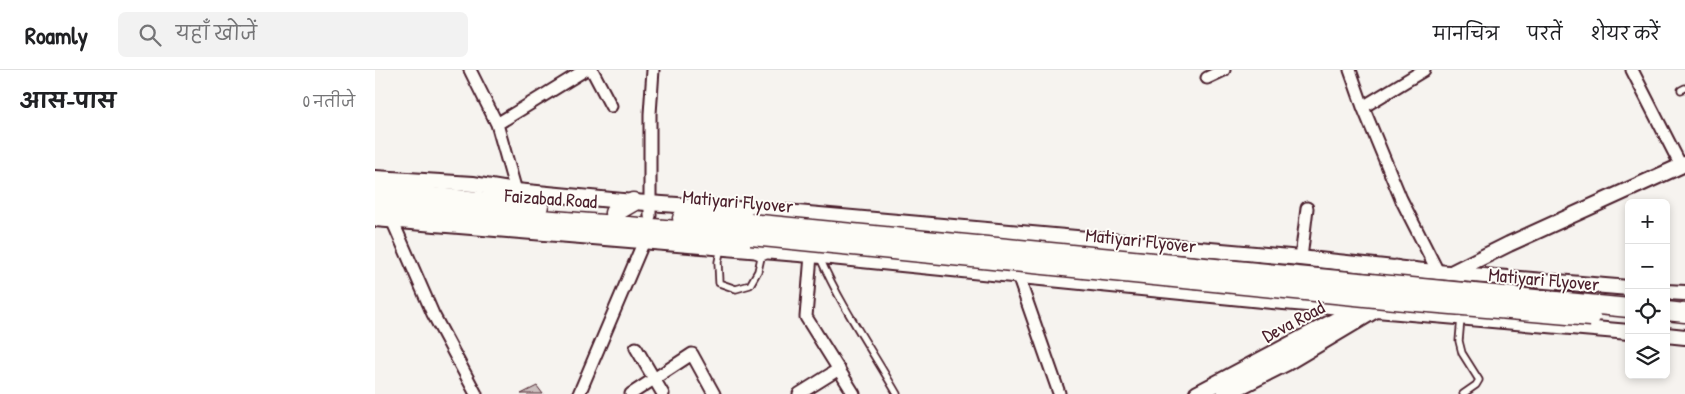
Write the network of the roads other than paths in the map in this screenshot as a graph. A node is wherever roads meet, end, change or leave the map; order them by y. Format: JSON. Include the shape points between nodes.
{"nodes":[{"id":1,"x":585,"y":70,"type":"edge"},
{"id":2,"x":592,"y":70,"type":"edge"},
{"id":3,"x":653,"y":70,"type":"edge"},
{"id":4,"x":1224,"y":70,"type":"edge"},
{"id":5,"x":1350,"y":70,"type":"edge"},
{"id":6,"x":1424,"y":70,"type":"edge"},
{"id":7,"x":1632,"y":70,"type":"edge"},
{"id":8,"x":472,"y":71,"type":"edge"},
{"id":9,"x":1207,"y":78,"type":"dead end"},
{"id":10,"x":611,"y":106,"type":"dead end"},
{"id":11,"x":1363,"y":107,"type":"junction"},
{"id":12,"x":497,"y":124,"type":"junction"},
{"id":13,"x":1683,"y":165,"type":"edge"},
{"id":14,"x":375,"y":178,"type":"edge"},
{"id":15,"x":516,"y":191,"type":"junction"},
{"id":16,"x":375,"y":192,"type":"edge"},
{"id":17,"x":644,"y":207,"type":"junction"},
{"id":18,"x":1307,"y":208,"type":"dead end"},
{"id":19,"x":386,"y":212,"type":"edge"},
{"id":20,"x":375,"y":219,"type":"edge"},
{"id":21,"x":751,"y":229,"type":"junction"},
{"id":22,"x":723,"y":240,"type":"junction"},
{"id":23,"x":644,"y":241,"type":"junction"},
{"id":24,"x":763,"y":251,"type":"junction"},
{"id":25,"x":815,"y":256,"type":"junction"},
{"id":26,"x":1301,"y":258,"type":"junction"},
{"id":27,"x":1396,"y":268,"type":"junction"},
{"id":28,"x":1413,"y":270,"type":"junction"},
{"id":29,"x":1445,"y":272,"type":"junction"},
{"id":30,"x":1018,"y":276,"type":"junction"},
{"id":31,"x":1625,"y":288,"type":"edge"},
{"id":32,"x":1670,"y":292,"type":"edge"},
{"id":33,"x":1685,"y":293,"type":"edge"},
{"id":34,"x":1356,"y":308,"type":"junction"},
{"id":35,"x":1625,"y":308,"type":"edge"},
{"id":36,"x":1375,"y":310,"type":"junction"},
{"id":37,"x":1670,"y":312,"type":"edge"},
{"id":38,"x":1685,"y":313,"type":"edge"},
{"id":39,"x":1461,"y":318,"type":"junction"},
{"id":40,"x":1625,"y":320,"type":"edge"},
{"id":41,"x":1670,"y":323,"type":"edge"},
{"id":42,"x":1685,"y":325,"type":"edge"},
{"id":43,"x":1625,"y":332,"type":"edge"},
{"id":44,"x":1670,"y":335,"type":"edge"},
{"id":45,"x":1685,"y":337,"type":"edge"},
{"id":46,"x":636,"y":348,"type":"dead end"},
{"id":47,"x":839,"y":369,"type":"junction"},
{"id":48,"x":654,"y":379,"type":"junction"},
{"id":49,"x":1059,"y":393,"type":"edge"},
{"id":50,"x":476,"y":394,"type":"edge"},
{"id":51,"x":579,"y":394,"type":"edge"},
{"id":52,"x":631,"y":394,"type":"edge"},
{"id":53,"x":663,"y":394,"type":"edge"},
{"id":54,"x":714,"y":394,"type":"edge"},
{"id":55,"x":799,"y":394,"type":"edge"},
{"id":56,"x":854,"y":394,"type":"edge"},
{"id":57,"x":897,"y":394,"type":"edge"},
{"id":58,"x":1197,"y":394,"type":"edge"},
{"id":59,"x":1225,"y":394,"type":"edge"},
{"id":60,"x":1463,"y":394,"type":"edge"}],
"edges":[{"from":1,"to":12,"type":"street"},
{"from":2,"to":10,"type":"street"},
{"from":3,"to":17,"type":"street"},
{"from":4,"to":9,"type":"street"},
{"from":5,"to":11,"type":"street"},
{"from":6,"to":11,"type":"street"},
{"from":7,"to":13,"type":"street"},
{"from":8,"to":12,"type":"street"},
{"from":11,"to":29,"type":"street","via":[[1401,199]]},
{"from":12,"to":15,"type":"street"},
{"from":13,"to":29,"type":"street"},
{"from":14,"to":15,"type":"street","via":[[473,184]]},
{"from":15,"to":17,"type":"street"},
{"from":16,"to":17,"type":"highway","name":"Faizabad Road","via":[[614,213]]},
{"from":17,"to":21,"type":"highway","name":"Matiyari Flyover"},
{"from":17,"to":26,"type":"street","via":[[797,213]]},
{"from":18,"to":26,"type":"street"},
{"from":19,"to":20,"type":"street"},
{"from":19,"to":22,"type":"highway","name":"Faizabad Road","via":[[450,211]]},
{"from":19,"to":23,"type":"street"},
{"from":19,"to":50,"type":"street","via":[[433,314]]},
{"from":21,"to":22,"type":"highway","name":"Matiyari Flyover"},
{"from":21,"to":35,"type":"highway","name":"Matiyari Flyover","bridge":true},
{"from":21,"to":40,"type":"highway","name":"Matiyari Flyover","bridge":true,"via":[[1405,301]]},
{"from":22,"to":23,"type":"street"},
{"from":22,"to":24,"type":"highway"},
{"from":22,"to":24,"type":"lane","via":[[718,262],[719,282],[725,286],[736,289],[749,285],[758,271]]},
{"from":23,"to":51,"type":"street"},
{"from":24,"to":25,"type":"street"},
{"from":25,"to":30,"type":"street"},
{"from":25,"to":47,"type":"street","via":[[806,317]]},
{"from":25,"to":57,"type":"lane"},
{"from":26,"to":27,"type":"street"},
{"from":27,"to":28,"type":"street"},
{"from":27,"to":34,"type":"main road","name":"Deva Road"},
{"from":28,"to":29,"type":"street"},
{"from":28,"to":36,"type":"main road","name":"Deva Road"},
{"from":29,"to":31,"type":"street"},
{"from":30,"to":34,"type":"street"},
{"from":30,"to":49,"type":"street"},
{"from":32,"to":33,"type":"street"},
{"from":34,"to":36,"type":"street"},
{"from":34,"to":58,"type":"main road","name":"Deva Road"},
{"from":36,"to":39,"type":"street"},
{"from":36,"to":59,"type":"main road","name":"Deva Road","via":[[1286,363]]},
{"from":37,"to":38,"type":"highway"},
{"from":39,"to":43,"type":"street"},
{"from":39,"to":60,"type":"lane","via":[[1459,341],[1462,353],[1479,380],[1476,386]]},
{"from":41,"to":42,"type":"highway"},
{"from":44,"to":45,"type":"street"},
{"from":46,"to":48,"type":"street"},
{"from":47,"to":55,"type":"street"},
{"from":47,"to":56,"type":"street"},
{"from":48,"to":52,"type":"street"},
{"from":48,"to":53,"type":"street"},
{"from":48,"to":54,"type":"street","via":[[692,354]]}]}
